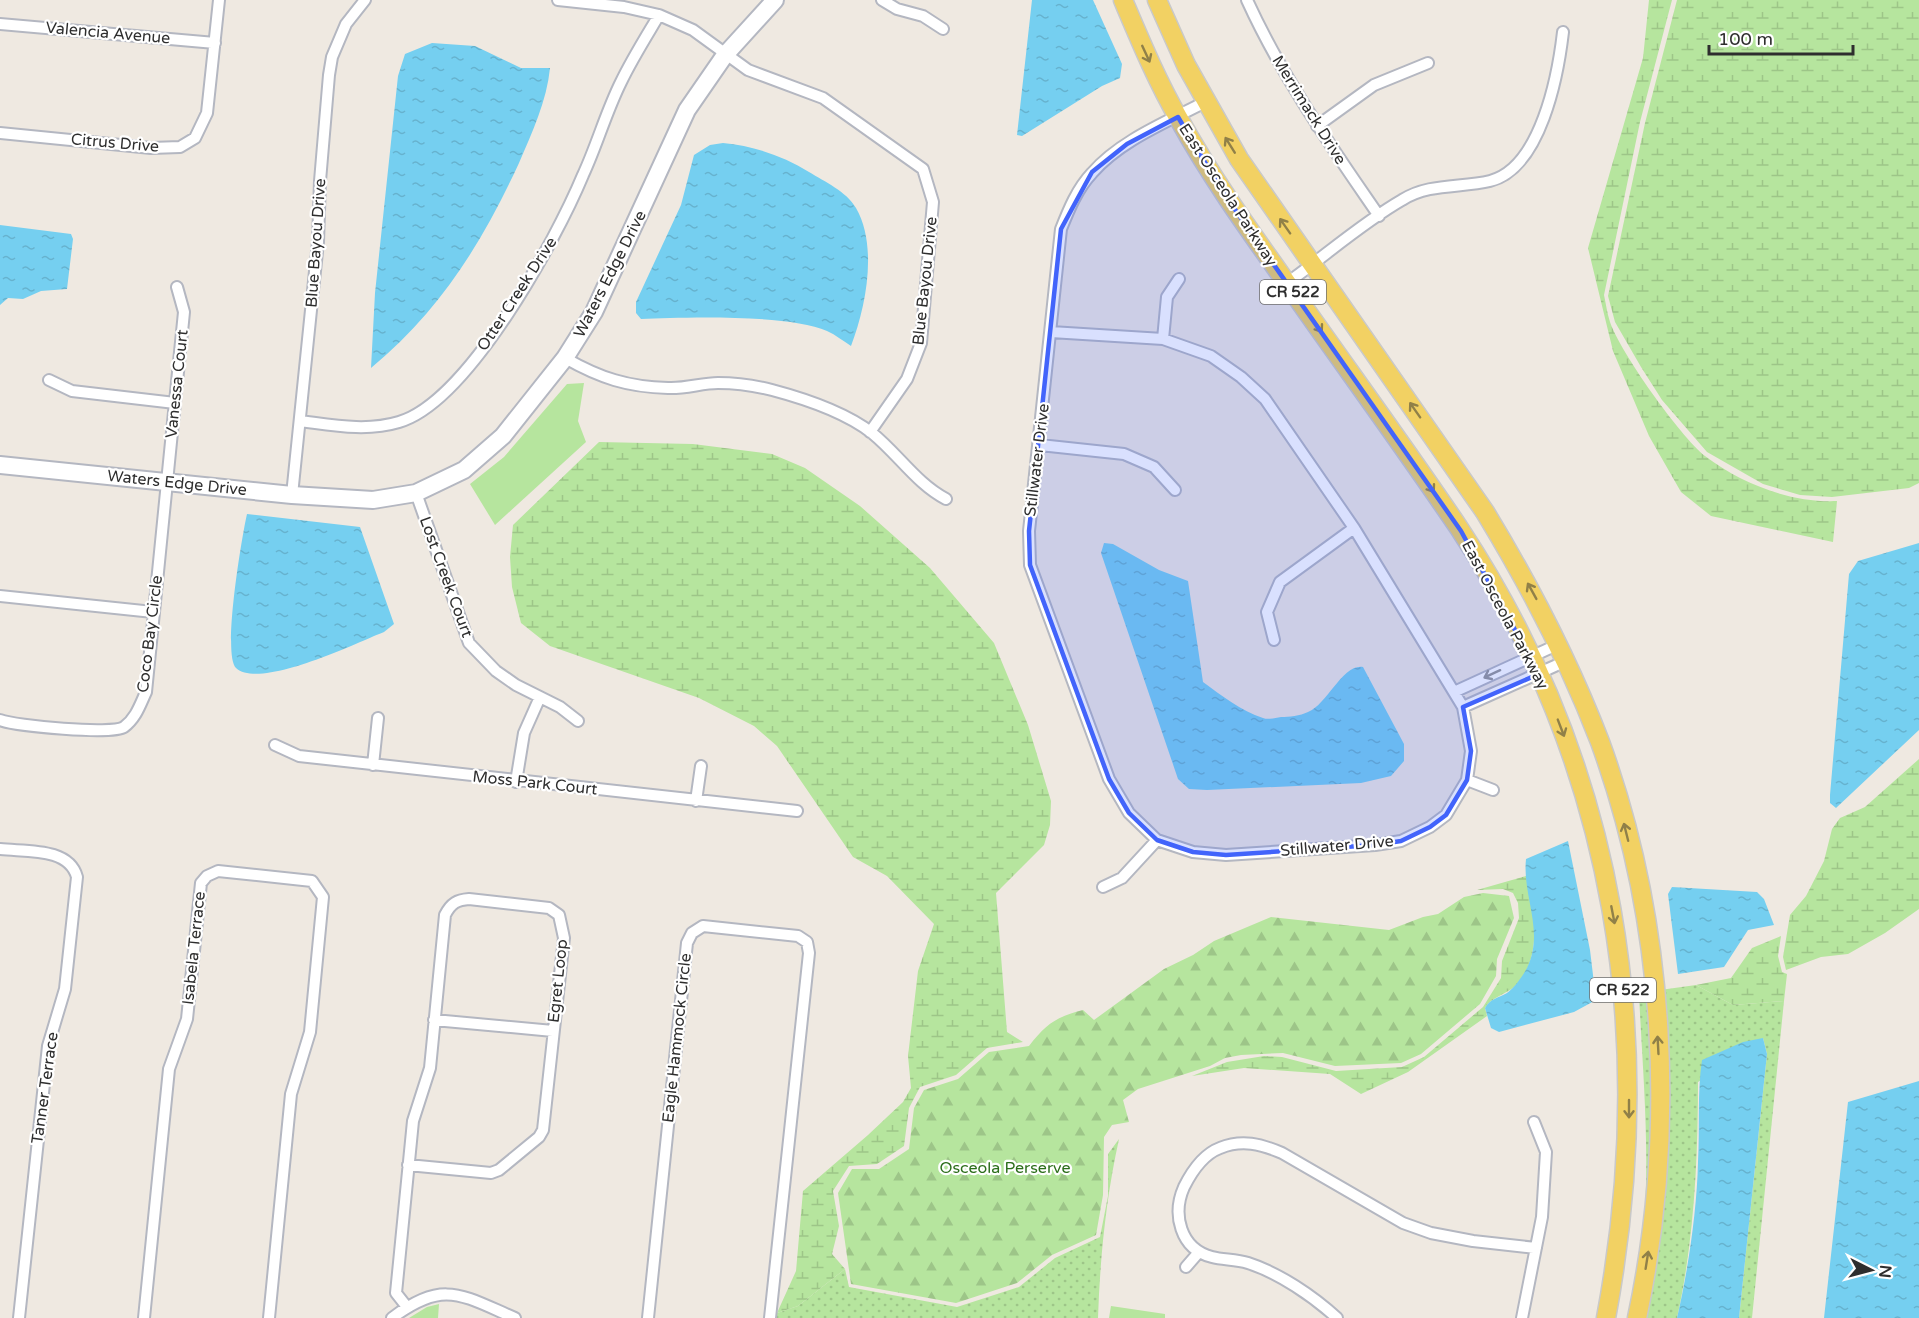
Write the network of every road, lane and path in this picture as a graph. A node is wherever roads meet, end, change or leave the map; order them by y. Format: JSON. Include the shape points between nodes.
{"nodes":[{"id":1,"x":219,"y":0,"type":"edge"},
{"id":2,"x":365,"y":0,"type":"edge"},
{"id":3,"x":558,"y":0,"type":"edge"},
{"id":4,"x":775,"y":0,"type":"edge"},
{"id":5,"x":882,"y":0,"type":"edge"},
{"id":6,"x":1123,"y":0,"type":"edge"},
{"id":7,"x":1157,"y":0,"type":"edge"},
{"id":8,"x":1246,"y":0,"type":"edge"},
{"id":9,"x":659,"y":15,"type":"junction"},
{"id":10,"x":0,"y":24,"type":"edge"},
{"id":11,"x":943,"y":30,"type":"dead end"},
{"id":12,"x":1563,"y":32,"type":"dead end"},
{"id":13,"x":215,"y":43,"type":"junction"},
{"id":14,"x":725,"y":55,"type":"junction"},
{"id":15,"x":1428,"y":63,"type":"dead end"},
{"id":16,"x":1205,"y":102,"type":"junction"},
{"id":17,"x":1178,"y":117,"type":"junction"},
{"id":18,"x":1317,"y":126,"type":"junction"},
{"id":19,"x":0,"y":133,"type":"edge"},
{"id":20,"x":1379,"y":216,"type":"junction"},
{"id":21,"x":1312,"y":265,"type":"junction"},
{"id":22,"x":1179,"y":279,"type":"dead end"},
{"id":23,"x":1287,"y":283,"type":"junction"},
{"id":24,"x":177,"y":287,"type":"dead end"},
{"id":25,"x":1051,"y":332,"type":"junction"},
{"id":26,"x":1163,"y":339,"type":"junction"},
{"id":27,"x":565,"y":358,"type":"junction"},
{"id":28,"x":49,"y":380,"type":"dead end"},
{"id":29,"x":175,"y":403,"type":"junction"},
{"id":30,"x":300,"y":422,"type":"junction"},
{"id":31,"x":870,"y":432,"type":"junction"},
{"id":32,"x":1040,"y":444,"type":"junction"},
{"id":33,"x":0,"y":465,"type":"edge"},
{"id":34,"x":168,"y":482,"type":"junction"},
{"id":35,"x":1175,"y":490,"type":"dead end"},
{"id":36,"x":416,"y":493,"type":"junction"},
{"id":37,"x":292,"y":495,"type":"junction"},
{"id":38,"x":946,"y":499,"type":"dead end"},
{"id":39,"x":1354,"y":528,"type":"junction"},
{"id":40,"x":0,"y":596,"type":"edge"},
{"id":41,"x":153,"y":612,"type":"junction"},
{"id":42,"x":1274,"y":640,"type":"dead end"},
{"id":43,"x":1559,"y":644,"type":"junction"},
{"id":44,"x":1530,"y":656,"type":"junction"},
{"id":45,"x":1566,"y":662,"type":"junction"},
{"id":46,"x":1539,"y":674,"type":"junction"},
{"id":47,"x":1454,"y":692,"type":"junction"},
{"id":48,"x":540,"y":697,"type":"junction"},
{"id":49,"x":1463,"y":707,"type":"junction"},
{"id":50,"x":378,"y":718,"type":"dead end"},
{"id":51,"x":0,"y":720,"type":"edge"},
{"id":52,"x":578,"y":722,"type":"dead end"},
{"id":53,"x":275,"y":745,"type":"dead end"},
{"id":54,"x":373,"y":765,"type":"junction"},
{"id":55,"x":701,"y":766,"type":"dead end"},
{"id":56,"x":1467,"y":780,"type":"junction"},
{"id":57,"x":516,"y":782,"type":"junction"},
{"id":58,"x":1492,"y":790,"type":"dead end"},
{"id":59,"x":696,"y":801,"type":"junction"},
{"id":60,"x":797,"y":811,"type":"dead end"},
{"id":61,"x":1157,"y":840,"type":"junction"},
{"id":62,"x":0,"y":849,"type":"edge"},
{"id":63,"x":1103,"y":887,"type":"dead end"},
{"id":64,"x":434,"y":1020,"type":"junction"},
{"id":65,"x":553,"y":1031,"type":"junction"},
{"id":66,"x":1534,"y":1122,"type":"dead end"},
{"id":67,"x":408,"y":1165,"type":"junction"},
{"id":68,"x":1536,"y":1248,"type":"junction"},
{"id":69,"x":1199,"y":1252,"type":"junction"},
{"id":70,"x":1186,"y":1267,"type":"dead end"},
{"id":71,"x":407,"y":1307,"type":"junction"},
{"id":72,"x":19,"y":1318,"type":"edge"},
{"id":73,"x":144,"y":1318,"type":"edge"},
{"id":74,"x":269,"y":1318,"type":"edge"},
{"id":75,"x":392,"y":1318,"type":"edge"},
{"id":76,"x":515,"y":1318,"type":"edge"},
{"id":77,"x":648,"y":1318,"type":"edge"},
{"id":78,"x":770,"y":1318,"type":"edge"},
{"id":79,"x":1337,"y":1318,"type":"edge"},
{"id":80,"x":1522,"y":1318,"type":"edge"},
{"id":81,"x":1606,"y":1318,"type":"edge"},
{"id":82,"x":1637,"y":1318,"type":"edge"}],
"edges":[{"from":1,"to":13,"type":"street","name":"Citrus Drive"},
{"from":2,"to":30,"type":"street","name":"Blue Bayou Drive","via":[[346,24],[329,75]]},
{"from":3,"to":9,"type":"street","name":"Blue Bayou Drive"},
{"from":4,"to":14,"type":"street","name":"Waters Edge Drive"},
{"from":5,"to":11,"type":"street","via":[[923,16]]},
{"from":6,"to":17,"type":"main road","name":"East Osceola Parkway","number":"CR 522","one_way":true},
{"from":7,"to":16,"type":"main road","name":"East Osceola Parkway","number":"CR 522"},
{"from":8,"to":18,"type":"street","name":"Merrimack Drive","via":[[1275,59]]},
{"from":9,"to":14,"type":"street","name":"Blue Bayou Drive","via":[[693,30]]},
{"from":9,"to":30,"type":"street","name":"Otter Creek Drive","via":[[620,83],[557,232],[477,358],[428,408],[399,422],[357,428]]},
{"from":10,"to":13,"type":"street","name":"Valencia Avenue"},
{"from":12,"to":20,"type":"street","via":[[1559,66],[1534,142],[1514,167],[1493,180],[1426,188]]},
{"from":13,"to":19,"type":"street","name":"Citrus Drive","via":[[207,113],[195,138],[180,147],[151,148]]},
{"from":14,"to":27,"type":"street","name":"Waters Edge Drive","via":[[687,110],[594,312]]},
{"from":14,"to":31,"type":"street","name":"Blue Bayou Drive","via":[[748,70],[823,99],[923,169],[933,202],[921,343],[908,379]]},
{"from":15,"to":18,"type":"street","via":[[1374,85]]},
{"from":16,"to":17,"type":"street","name":"Stillwater Drive"},
{"from":21,"to":16,"type":"main road","name":"East Osceola Parkway","number":"CR 522","one_way":true},
{"from":17,"to":23,"type":"main road","name":"East Osceola Parkway","number":"CR 522","via":[[1222,191]]},
{"from":17,"to":25,"type":"street","name":"Stillwater Drive","via":[[1109,157],[1092,172],[1073,200],[1061,229]]},
{"from":18,"to":20,"type":"street","name":"Merrimack Drive"},
{"from":20,"to":21,"type":"street"},
{"from":21,"to":23,"type":"street"},
{"from":43,"to":21,"type":"main road","name":"East Osceola Parkway","number":"CR 522","one_way":true,"via":[[1485,512]]},
{"from":22,"to":26,"type":"street","via":[[1167,297]]},
{"from":23,"to":44,"type":"main road","name":"East Osceola Parkway","number":"CR 522","one_way":true,"via":[[1461,531]]},
{"from":24,"to":29,"type":"street","name":"Vanessa Court","via":[[184,312]]},
{"from":25,"to":26,"type":"street","name":"Stillwater Drive"},
{"from":25,"to":32,"type":"street","name":"Stillwater Drive"},
{"from":26,"to":39,"type":"street","name":"Stillwater Drive","via":[[1211,356],[1265,399]]},
{"from":27,"to":31,"type":"street","via":[[596,375],[627,384],[670,388],[718,383],[770,389],[821,405]]},
{"from":27,"to":36,"type":"street","name":"Waters Edge Drive","via":[[503,436],[464,470]]},
{"from":28,"to":29,"type":"street","via":[[72,391]]},
{"from":29,"to":34,"type":"street","name":"Vanessa Court"},
{"from":30,"to":37,"type":"street","name":"Blue Bayou Drive"},
{"from":31,"to":38,"type":"street","via":[[927,489]]},
{"from":32,"to":35,"type":"street","via":[[1124,454],[1154,467]]},
{"from":32,"to":61,"type":"street","name":"Stillwater Drive","via":[[1029,531],[1030,565],[1109,778],[1129,813]]},
{"from":33,"to":34,"type":"street","name":"Waters Edge Drive"},
{"from":34,"to":37,"type":"street","name":"Waters Edge Drive"},
{"from":34,"to":41,"type":"street","name":"Coco Bay Circle"},
{"from":36,"to":37,"type":"street","name":"Waters Edge Drive","via":[[373,500]]},
{"from":36,"to":48,"type":"street","name":"Lost Creek Court","via":[[469,643],[496,671]]},
{"from":39,"to":42,"type":"street","via":[[1280,582],[1268,612]]},
{"from":39,"to":47,"type":"street","name":"Stillwater Drive"},
{"from":40,"to":41,"type":"street"},
{"from":41,"to":51,"type":"street","name":"Coco Bay Circle","via":[[146,692],[137,713],[123,728],[102,731]]},
{"from":43,"to":44,"type":"street"},
{"from":43,"to":45,"type":"main road","name":"East Osceola Parkway","number":"CR 522"},
{"from":44,"to":46,"type":"main road","name":"East Osceola Parkway","number":"CR 522"},
{"from":44,"to":47,"type":"street","one_way":true},
{"from":45,"to":46,"type":"street"},
{"from":82,"to":45,"type":"main road","name":"East Osceola Parkway","number":"CR 522","one_way":true,"via":[[1658,1163],[1659,1066],[1653,975],[1626,832],[1601,745]]},
{"from":46,"to":49,"type":"street"},
{"from":46,"to":81,"type":"main road","name":"East Osceola Parkway","number":"CR 522","one_way":true,"via":[[1588,807],[1602,862],[1627,1026],[1629,1129],[1622,1216]]},
{"from":47,"to":49,"type":"street","name":"Stillwater Drive"},
{"from":48,"to":52,"type":"street","name":"Lost Creek Court"},
{"from":48,"to":57,"type":"street","via":[[524,733]]},
{"from":49,"to":56,"type":"street","name":"Stillwater Drive","via":[[1471,751]]},
{"from":50,"to":54,"type":"street"},
{"from":53,"to":54,"type":"street","name":"Moss Park Court","via":[[299,756]]},
{"from":54,"to":57,"type":"street","name":"Moss Park Court"},
{"from":55,"to":59,"type":"street"},
{"from":56,"to":58,"type":"street"},
{"from":56,"to":61,"type":"street","name":"Stillwater Drive","via":[[1446,815],[1401,841],[1226,855],[1193,852]]},
{"from":57,"to":59,"type":"street","name":"Moss Park Court"},
{"from":59,"to":60,"type":"street","name":"Moss Park Court"},
{"from":61,"to":63,"type":"street","via":[[1122,878]]},
{"from":62,"to":72,"type":"street","name":"Tanner Terrace","via":[[64,858],[75,868],[77,877],[65,989],[48,1046]]},
{"from":64,"to":65,"type":"street"},
{"from":64,"to":65,"type":"street","name":"Egret Loop","via":[[446,915],[450,905],[469,899],[549,908],[560,915],[564,938]]},
{"from":64,"to":67,"type":"street","name":"Egret Loop","via":[[430,1068],[413,1121]]},
{"from":65,"to":67,"type":"street","name":"Egret Loop","via":[[543,1130],[539,1137],[491,1173]]},
{"from":66,"to":68,"type":"street","via":[[1546,1152]]},
{"from":67,"to":71,"type":"street","name":"Egret Loop","via":[[396,1293]]},
{"from":68,"to":69,"type":"street","via":[[1473,1241],[1412,1227],[1282,1153],[1263,1145],[1234,1142],[1212,1151],[1191,1172],[1180,1196],[1179,1226],[1187,1242]]},
{"from":68,"to":80,"type":"street"},
{"from":69,"to":70,"type":"street"},
{"from":69,"to":79,"type":"street","via":[[1247,1262],[1321,1304]]},
{"from":71,"to":75,"type":"street"},
{"from":71,"to":76,"type":"street","via":[[438,1293],[454,1293]]},
{"from":73,"to":74,"type":"street","name":"Isabela Terrace","via":[[169,1069],[187,1019],[201,884],[218,871],[312,881],[323,897],[310,1032],[291,1094]]},
{"from":77,"to":78,"type":"street","name":"Eagle Hammock Circle","via":[[687,944],[692,933],[703,926],[798,936],[807,942],[809,953]]}]}
